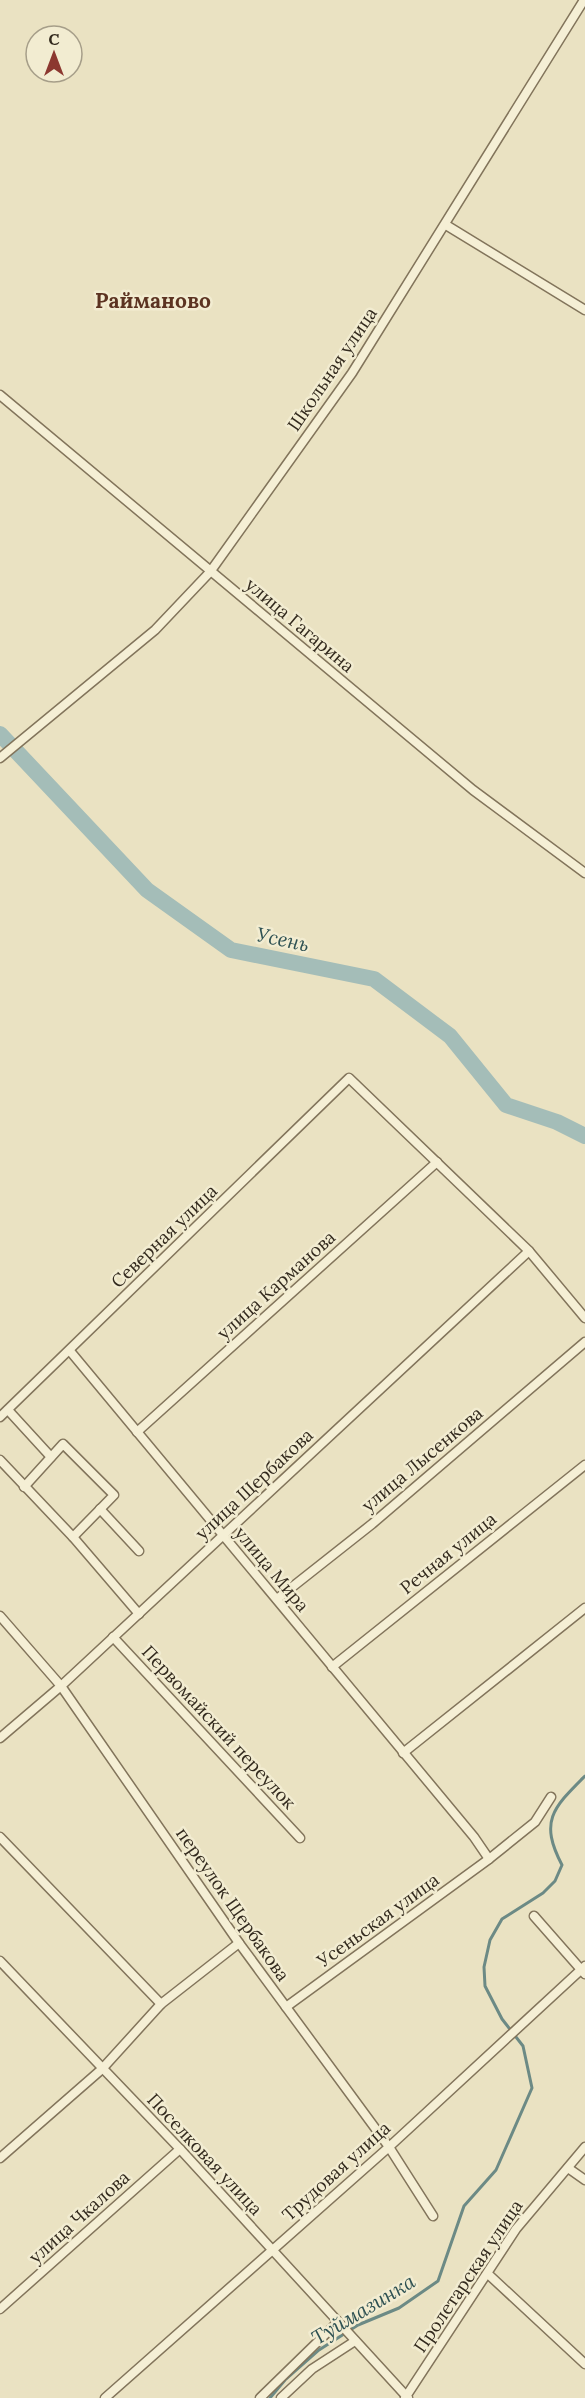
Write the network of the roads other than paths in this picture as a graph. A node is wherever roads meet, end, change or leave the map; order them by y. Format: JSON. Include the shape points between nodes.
{"nodes":[{"id":1,"x":584,"y":0,"type":"edge"},
{"id":2,"x":446,"y":225,"type":"junction"},
{"id":3,"x":585,"y":310,"type":"edge"},
{"id":4,"x":0,"y":395,"type":"edge"},
{"id":5,"x":210,"y":572,"type":"junction"},
{"id":6,"x":0,"y":758,"type":"edge"},
{"id":7,"x":585,"y":873,"type":"edge"},
{"id":8,"x":437,"y":1162,"type":"junction"},
{"id":9,"x":529,"y":1251,"type":"junction"},
{"id":10,"x":585,"y":1318,"type":"edge"},
{"id":11,"x":585,"y":1342,"type":"edge"},
{"id":12,"x":70,"y":1351,"type":"junction"},
{"id":13,"x":8,"y":1410,"type":"junction"},
{"id":14,"x":0,"y":1417,"type":"edge"},
{"id":15,"x":137,"y":1432,"type":"junction"},
{"id":16,"x":51,"y":1457,"type":"junction"},
{"id":17,"x":0,"y":1460,"type":"edge"},
{"id":18,"x":585,"y":1465,"type":"edge"},
{"id":19,"x":24,"y":1487,"type":"junction"},
{"id":20,"x":100,"y":1509,"type":"junction"},
{"id":21,"x":222,"y":1536,"type":"junction"},
{"id":22,"x":73,"y":1537,"type":"junction"},
{"id":23,"x":139,"y":1551,"type":"dead end"},
{"id":24,"x":277,"y":1599,"type":"junction"},
{"id":25,"x":585,"y":1608,"type":"edge"},
{"id":26,"x":139,"y":1614,"type":"junction"},
{"id":27,"x":0,"y":1616,"type":"edge"},
{"id":28,"x":113,"y":1637,"type":"junction"},
{"id":29,"x":332,"y":1667,"type":"junction"},
{"id":30,"x":61,"y":1686,"type":"junction"},
{"id":31,"x":0,"y":1738,"type":"edge"},
{"id":32,"x":403,"y":1753,"type":"junction"},
{"id":33,"x":552,"y":1797,"type":"dead end"},
{"id":34,"x":0,"y":1837,"type":"edge"},
{"id":35,"x":300,"y":1838,"type":"dead end"},
{"id":36,"x":489,"y":1860,"type":"junction"},
{"id":37,"x":534,"y":1916,"type":"dead end"},
{"id":38,"x":239,"y":1943,"type":"junction"},
{"id":39,"x":0,"y":1961,"type":"edge"},
{"id":40,"x":584,"y":1970,"type":"edge"},
{"id":41,"x":161,"y":2004,"type":"junction"},
{"id":42,"x":286,"y":2007,"type":"junction"},
{"id":43,"x":102,"y":2069,"type":"junction"},
{"id":44,"x":389,"y":2147,"type":"junction"},
{"id":45,"x":585,"y":2147,"type":"edge"},
{"id":46,"x":180,"y":2149,"type":"junction"},
{"id":47,"x":0,"y":2158,"type":"edge"},
{"id":48,"x":568,"y":2168,"type":"junction"},
{"id":49,"x":585,"y":2180,"type":"edge"},
{"id":50,"x":433,"y":2216,"type":"dead end"},
{"id":51,"x":272,"y":2250,"type":"junction"},
{"id":52,"x":488,"y":2274,"type":"junction"},
{"id":53,"x":0,"y":2309,"type":"edge"},
{"id":54,"x":347,"y":2332,"type":"junction"},
{"id":55,"x":585,"y":2364,"type":"edge"},
{"id":56,"x":407,"y":2397,"type":"edge"},
{"id":57,"x":105,"y":2398,"type":"edge"},
{"id":58,"x":260,"y":2398,"type":"edge"},
{"id":59,"x":281,"y":2398,"type":"edge"}],
"edges":[{"from":1,"to":2,"type":"street","name":"Школьная улица"},
{"from":2,"to":3,"type":"street"},
{"from":2,"to":5,"type":"street","name":"Школьная улица","via":[[352,373]]},
{"from":4,"to":5,"type":"street","name":"улица Гагарина"},
{"from":5,"to":6,"type":"street","name":"Школьная улица","via":[[155,630]]},
{"from":5,"to":7,"type":"street","name":"улица Гагарина","via":[[473,790]]},
{"from":8,"to":9,"type":"street"},
{"from":8,"to":12,"type":"street","name":"Северная улица","via":[[349,1078]]},
{"from":8,"to":15,"type":"street","name":"улица Карманова"},
{"from":9,"to":10,"type":"street"},
{"from":9,"to":21,"type":"street","name":"улица Щербакова"},
{"from":11,"to":24,"type":"street","name":"улица Лысенкова","via":[[372,1524]]},
{"from":12,"to":13,"type":"street","name":"Северная улица"},
{"from":12,"to":15,"type":"street","name":"улица Мира"},
{"from":13,"to":14,"type":"street","name":"Северная улица"},
{"from":13,"to":16,"type":"street"},
{"from":15,"to":21,"type":"street","name":"улица Мира"},
{"from":16,"to":19,"type":"street"},
{"from":16,"to":20,"type":"street","via":[[63,1444],[114,1495]]},
{"from":17,"to":19,"type":"street"},
{"from":18,"to":29,"type":"street","name":"Речная улица"},
{"from":19,"to":22,"type":"street"},
{"from":20,"to":22,"type":"street"},
{"from":20,"to":23,"type":"street"},
{"from":21,"to":24,"type":"street","name":"улица Мира"},
{"from":21,"to":26,"type":"street","name":"улица Щербакова"},
{"from":22,"to":26,"type":"street"},
{"from":24,"to":29,"type":"street","name":"улица Мира"},
{"from":25,"to":32,"type":"street"},
{"from":26,"to":28,"type":"street","name":"улица Щербакова"},
{"from":27,"to":30,"type":"street","name":"переулок Щербакова"},
{"from":28,"to":30,"type":"street","name":"улица Щербакова"},
{"from":28,"to":35,"type":"street","name":"Первомайский переулок"},
{"from":29,"to":32,"type":"street","name":"улица Мира"},
{"from":30,"to":31,"type":"street","name":"улица Щербакова"},
{"from":30,"to":38,"type":"street","name":"переулок Щербакова"},
{"from":32,"to":36,"type":"street","name":"улица Мира"},
{"from":33,"to":36,"type":"street","name":"Усеньская улица","via":[[535,1822]]},
{"from":34,"to":41,"type":"street"},
{"from":36,"to":42,"type":"street","name":"Усеньская улица"},
{"from":37,"to":40,"type":"street"},
{"from":38,"to":41,"type":"street"},
{"from":38,"to":42,"type":"street","name":"переулок Щербакова"},
{"from":39,"to":43,"type":"street","name":"Поселковая улица"},
{"from":40,"to":44,"type":"street","name":"Трудовая улица"},
{"from":41,"to":43,"type":"street"},
{"from":42,"to":44,"type":"street","name":"переулок Щербакова"},
{"from":43,"to":46,"type":"street","name":"Поселковая улица"},
{"from":43,"to":47,"type":"street"},
{"from":44,"to":50,"type":"street","name":"переулок Щербакова"},
{"from":44,"to":51,"type":"street","name":"Трудовая улица"},
{"from":45,"to":48,"type":"street","name":"Пролетарская улица"},
{"from":46,"to":51,"type":"street","name":"Поселковая улица"},
{"from":46,"to":53,"type":"street","name":"улица Чкалова"},
{"from":48,"to":49,"type":"street"},
{"from":48,"to":52,"type":"street","name":"Пролетарская улица","via":[[516,2229]]},
{"from":51,"to":54,"type":"street","name":"Поселковая улица"},
{"from":51,"to":57,"type":"street","name":"Трудовая улица"},
{"from":52,"to":55,"type":"street"},
{"from":52,"to":56,"type":"street","name":"Пролетарская улица"},
{"from":54,"to":56,"type":"street","name":"Поселковая улица"},
{"from":54,"to":58,"type":"street"},
{"from":54,"to":59,"type":"street"}]}
